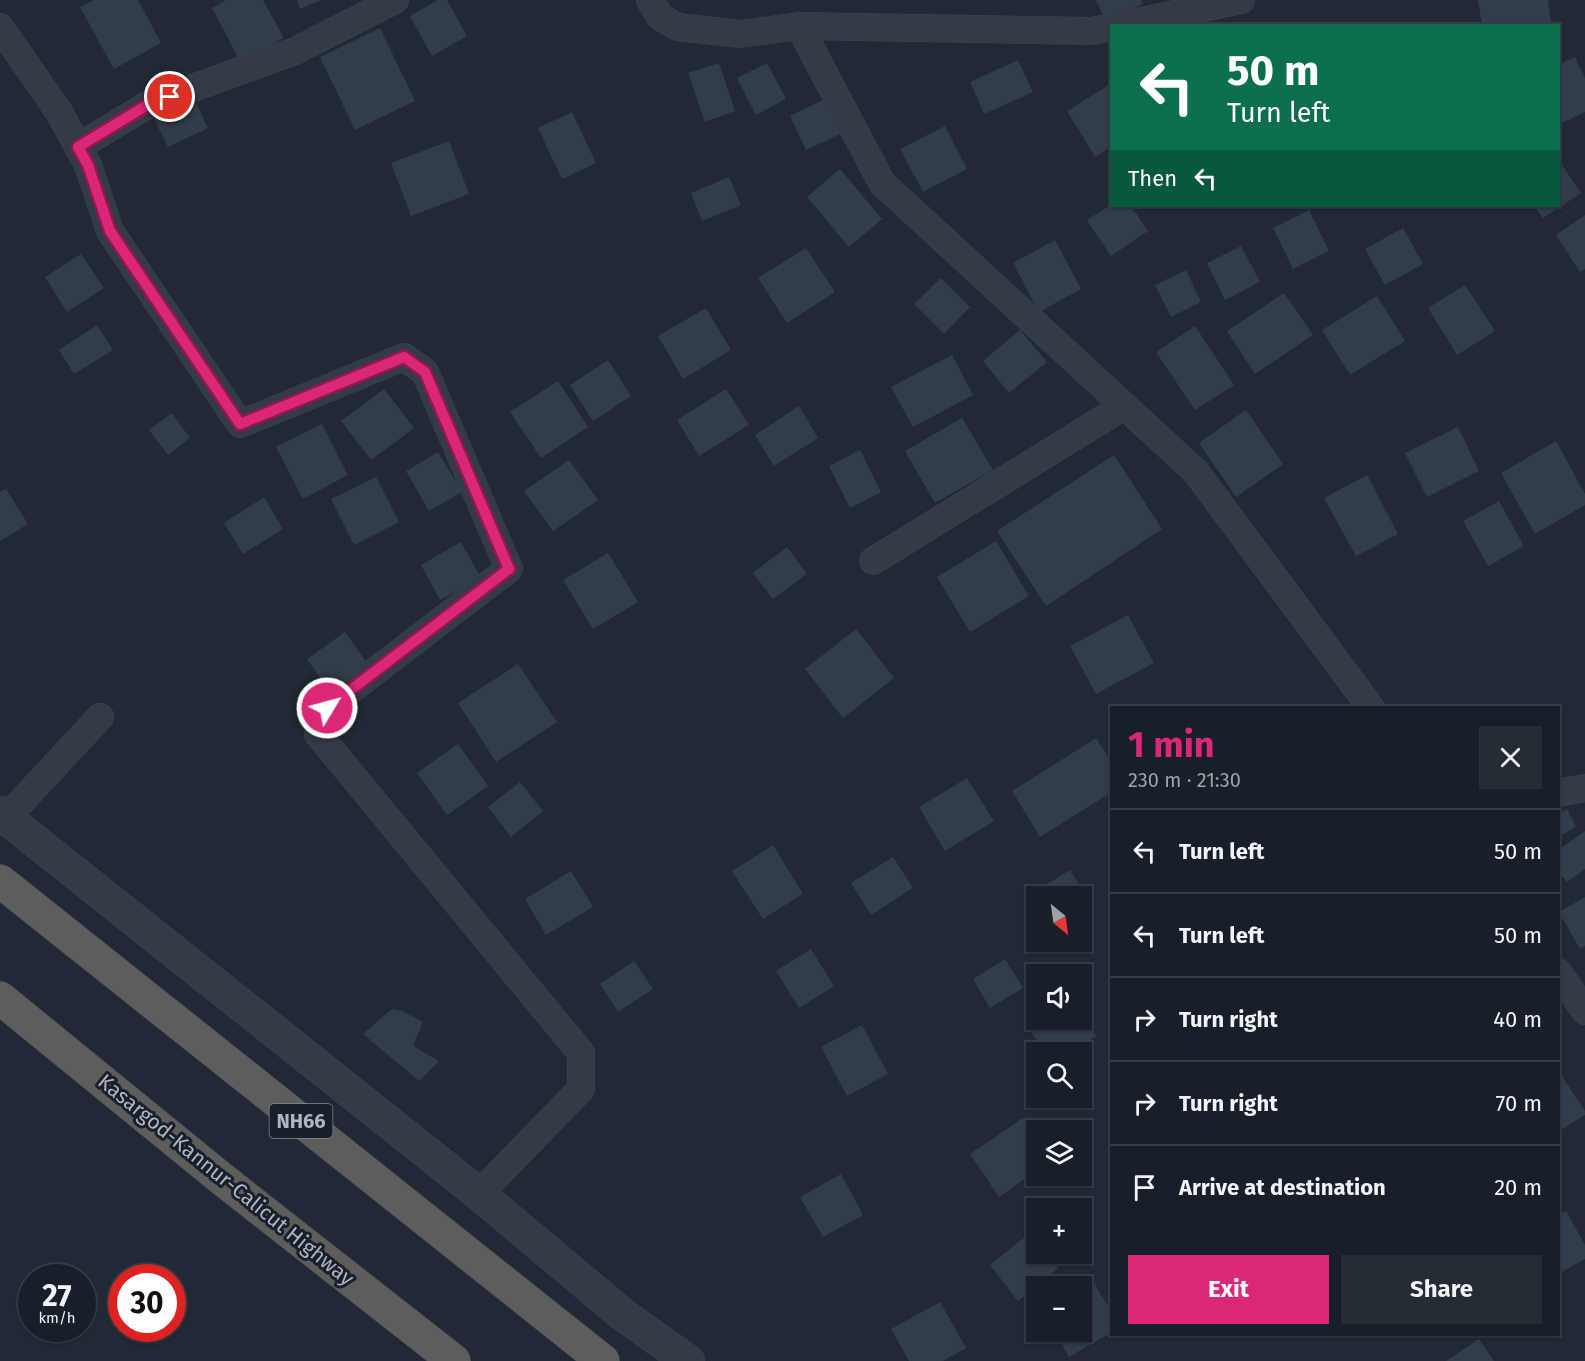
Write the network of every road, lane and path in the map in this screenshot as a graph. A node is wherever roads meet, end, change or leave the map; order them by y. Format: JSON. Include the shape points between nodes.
{"nodes":[{"id":1,"x":395,"y":0,"type":"edge"},
{"id":2,"x":650,"y":0,"type":"edge"},
{"id":3,"x":1241,"y":0,"type":"edge"},
{"id":4,"x":1127,"y":24,"type":"edge"},
{"id":5,"x":799,"y":26,"type":"junction"},
{"id":6,"x":0,"y":27,"type":"edge"},
{"id":7,"x":1110,"y":27,"type":"edge"},
{"id":8,"x":78,"y":147,"type":"junction"},
{"id":9,"x":1124,"y":406,"type":"junction"},
{"id":10,"x":873,"y":561,"type":"dead end"},
{"id":11,"x":1370,"y":706,"type":"edge"},
{"id":12,"x":100,"y":717,"type":"dead end"},
{"id":13,"x":1585,"y":788,"type":"edge"},
{"id":14,"x":1560,"y":793,"type":"edge"},
{"id":15,"x":3,"y":816,"type":"edge"},
{"id":16,"x":0,"y":881,"type":"edge"},
{"id":17,"x":1560,"y":975,"type":"edge"},
{"id":18,"x":0,"y":998,"type":"edge"},
{"id":19,"x":1585,"y":1011,"type":"edge"},
{"id":20,"x":479,"y":1194,"type":"junction"},
{"id":21,"x":454,"y":1361,"type":"edge"},
{"id":22,"x":603,"y":1361,"type":"edge"},
{"id":23,"x":688,"y":1361,"type":"edge"}],
"edges":[{"from":1,"to":8,"type":"street","via":[[296,51],[149,104]]},
{"from":2,"to":5,"type":"street","via":[[660,17],[678,27],[740,34]]},
{"from":3,"to":4,"type":"street"},
{"from":5,"to":7,"type":"street","via":[[1092,31]]},
{"from":5,"to":9,"type":"street","via":[[882,183]]},
{"from":6,"to":8,"type":"street","via":[[59,112]]},
{"from":8,"to":20,"type":"street","via":[[110,231],[240,424],[404,357],[425,372],[509,569],[327,708],[318,734],[581,1053],[581,1089]]},
{"from":9,"to":10,"type":"street"},
{"from":9,"to":11,"type":"street","via":[[1196,472]]},
{"from":12,"to":15,"type":"street"},
{"from":13,"to":14,"type":"street"},
{"from":15,"to":20,"type":"street"},
{"from":16,"to":22,"type":"highway","number":"NH66"},
{"from":17,"to":19,"type":"street"},
{"from":18,"to":21,"type":"highway","name":"Kasargod-Kannur-Calicut Highway"},
{"from":20,"to":23,"type":"street","via":[[622,1314]]}]}
